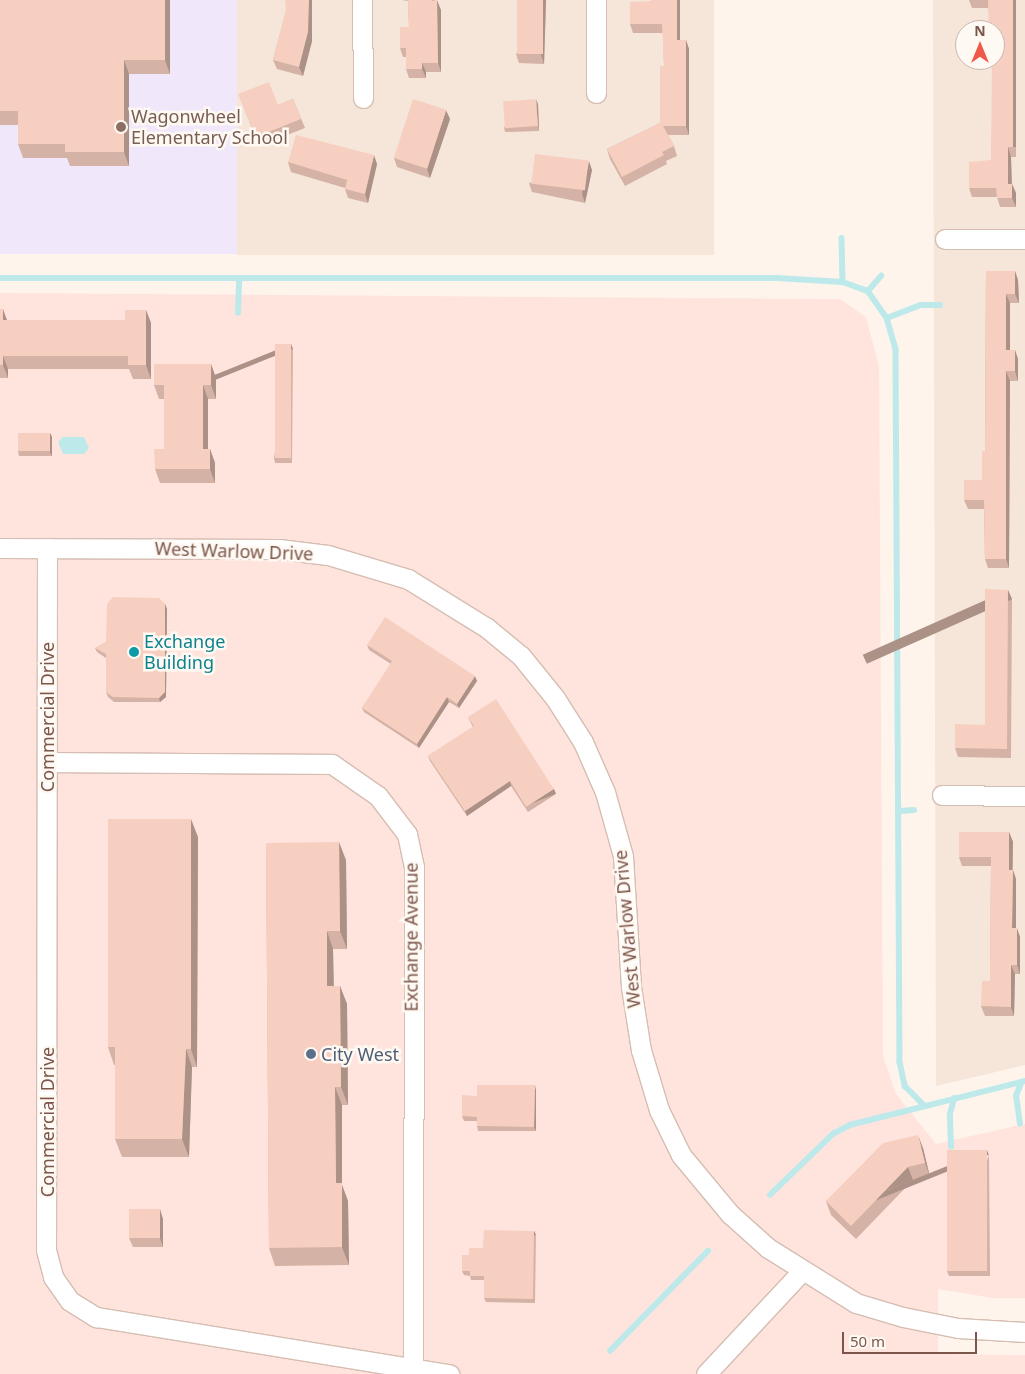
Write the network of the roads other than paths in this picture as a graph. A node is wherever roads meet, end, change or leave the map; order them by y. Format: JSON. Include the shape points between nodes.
{"nodes":[{"id":1,"x":362,"y":0,"type":"edge"},
{"id":2,"x":596,"y":0,"type":"edge"},
{"id":3,"x":596,"y":93,"type":"dead end"},
{"id":4,"x":363,"y":98,"type":"dead end"},
{"id":5,"x":945,"y":239,"type":"dead end"},
{"id":6,"x":1025,"y":239,"type":"edge"},
{"id":7,"x":0,"y":548,"type":"edge"},
{"id":8,"x":47,"y":548,"type":"junction"},
{"id":9,"x":47,"y":762,"type":"junction"},
{"id":10,"x":942,"y":795,"type":"dead end"},
{"id":11,"x":1025,"y":796,"type":"edge"},
{"id":12,"x":802,"y":1271,"type":"junction"},
{"id":13,"x":1025,"y":1332,"type":"edge"},
{"id":14,"x":413,"y":1368,"type":"junction"},
{"id":15,"x":450,"y":1374,"type":"edge"},
{"id":16,"x":706,"y":1374,"type":"edge"}],
"edges":[{"from":1,"to":4,"type":"street"},
{"from":2,"to":3,"type":"street"},
{"from":5,"to":6,"type":"street"},
{"from":7,"to":8,"type":"street","name":"West Warlow Drive"},
{"from":8,"to":9,"type":"street","name":"Commercial Drive"},
{"from":8,"to":12,"type":"street","name":"West Warlow Drive","via":[[279,549],[328,555],[408,579],[487,628],[521,656],[555,698],[583,742],[605,792],[623,856],[631,987],[641,1050],[659,1110],[681,1155],[730,1214],[768,1248]]},
{"from":9,"to":14,"type":"street","name":"Commercial Drive","via":[[46,1250],[53,1277],[70,1301],[96,1317]]},
{"from":9,"to":14,"type":"street","name":"Exchange Avenue","via":[[332,764],[378,796],[407,834],[414,867]]},
{"from":10,"to":11,"type":"street"},
{"from":12,"to":13,"type":"street","name":"West Warlow Drive","via":[[856,1303],[903,1318],[958,1328]]},
{"from":12,"to":16,"type":"street"},
{"from":14,"to":15,"type":"street","name":"Commercial Drive"}]}
